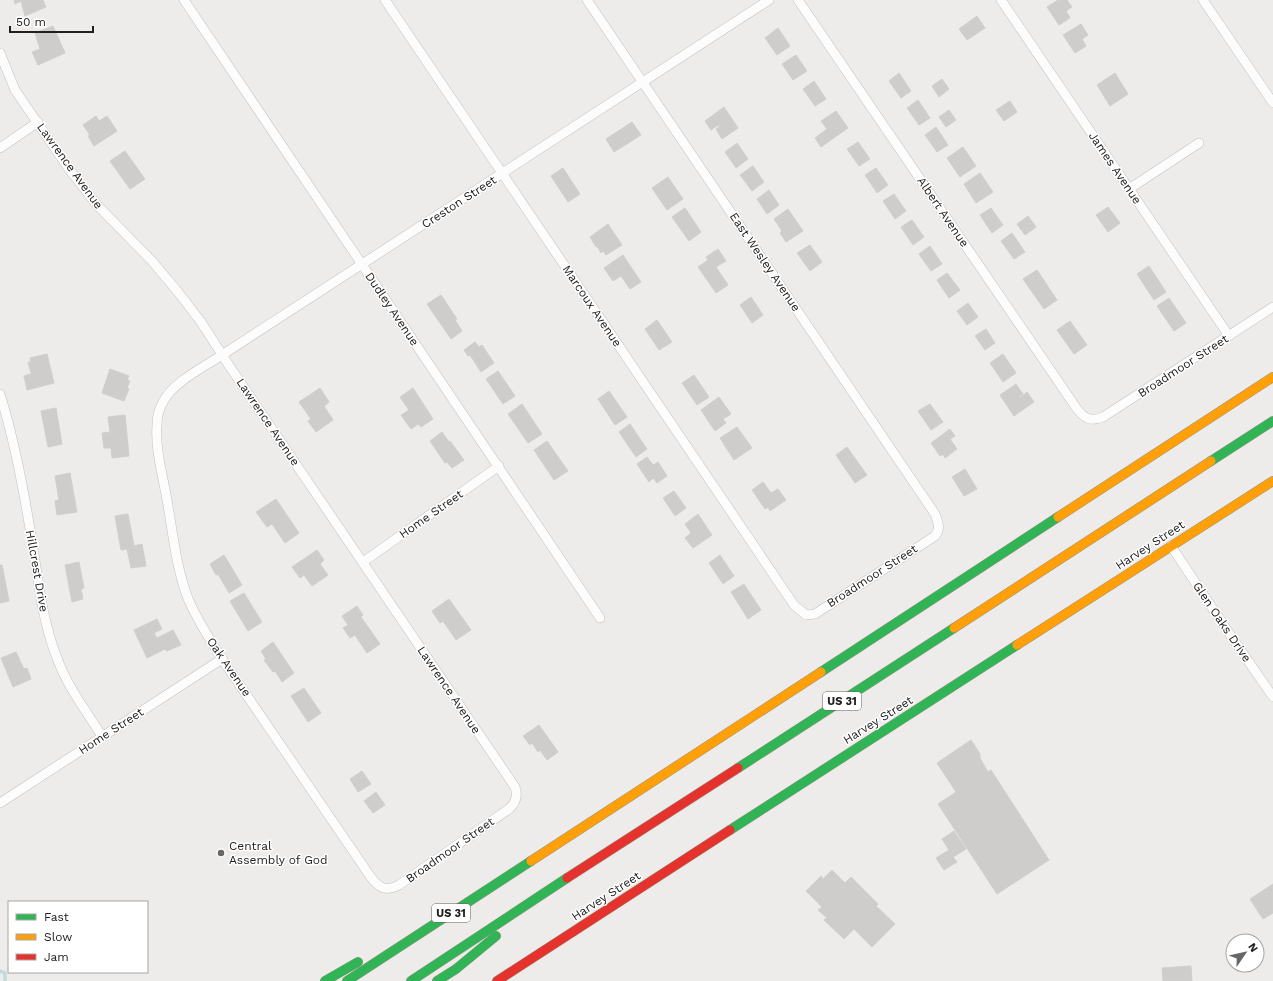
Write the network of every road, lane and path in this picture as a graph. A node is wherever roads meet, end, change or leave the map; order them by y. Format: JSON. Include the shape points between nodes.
{"nodes":[{"id":1,"x":184,"y":0,"type":"edge"},
{"id":2,"x":385,"y":0,"type":"edge"},
{"id":3,"x":586,"y":0,"type":"edge"},
{"id":4,"x":769,"y":0,"type":"edge"},
{"id":5,"x":798,"y":0,"type":"edge"},
{"id":6,"x":1001,"y":0,"type":"edge"},
{"id":7,"x":1203,"y":0,"type":"edge"},
{"id":8,"x":0,"y":53,"type":"edge"},
{"id":9,"x":642,"y":82,"type":"junction"},
{"id":10,"x":1272,"y":98,"type":"edge"},
{"id":11,"x":38,"y":122,"type":"junction"},
{"id":12,"x":1198,"y":143,"type":"dead end"},
{"id":13,"x":0,"y":148,"type":"edge"},
{"id":14,"x":503,"y":174,"type":"junction"},
{"id":15,"x":1129,"y":188,"type":"junction"},
{"id":16,"x":362,"y":264,"type":"junction"},
{"id":17,"x":1273,"y":307,"type":"edge"},
{"id":18,"x":1229,"y":336,"type":"junction"},
{"id":19,"x":222,"y":355,"type":"junction"},
{"id":20,"x":1273,"y":376,"type":"edge"},
{"id":21,"x":0,"y":394,"type":"edge"},
{"id":22,"x":159,"y":412,"type":"joint"},
{"id":23,"x":1091,"y":420,"type":"joint"},
{"id":24,"x":1273,"y":421,"type":"edge"},
{"id":25,"x":499,"y":466,"type":"junction"},
{"id":26,"x":1273,"y":481,"type":"edge"},
{"id":27,"x":939,"y":527,"type":"joint"},
{"id":28,"x":1170,"y":546,"type":"junction"},
{"id":29,"x":363,"y":562,"type":"junction"},
{"id":30,"x":800,"y":610,"type":"joint"},
{"id":31,"x":600,"y":618,"type":"dead end"},
{"id":32,"x":222,"y":659,"type":"junction"},
{"id":33,"x":1273,"y":697,"type":"edge"},
{"id":34,"x":102,"y":736,"type":"junction"},
{"id":35,"x":0,"y":803,"type":"edge"},
{"id":36,"x":514,"y":804,"type":"joint"},
{"id":37,"x":555,"y":845,"type":"junction"},
{"id":38,"x":560,"y":884,"type":"junction"},
{"id":39,"x":382,"y":888,"type":"joint"},
{"id":40,"x":464,"y":894,"type":"dead end"},
{"id":41,"x":368,"y":955,"type":"dead end"},
{"id":42,"x":325,"y":981,"type":"edge"},
{"id":43,"x":347,"y":981,"type":"edge"},
{"id":44,"x":411,"y":981,"type":"edge"},
{"id":45,"x":437,"y":981,"type":"edge"},
{"id":46,"x":497,"y":981,"type":"edge"}],
"edges":[{"from":1,"to":16,"type":"street","name":"Dudley Avenue"},
{"from":2,"to":14,"type":"street","name":"Marcoux Avenue"},
{"from":3,"to":9,"type":"street","name":"East Wesley Avenue"},
{"from":4,"to":9,"type":"street","name":"Creston Street"},
{"from":5,"to":23,"type":"street","name":"Albert Avenue","via":[[1077,409]]},
{"from":6,"to":15,"type":"street","name":"James Avenue"},
{"from":7,"to":10,"type":"street"},
{"from":8,"to":11,"type":"street","name":"Lawrence Avenue","via":[[15,90]]},
{"from":9,"to":14,"type":"street","name":"Creston Street"},
{"from":9,"to":27,"type":"street","name":"East Wesley Avenue","via":[[935,514]]},
{"from":11,"to":13,"type":"street"},
{"from":11,"to":19,"type":"street","name":"Lawrence Avenue","via":[[97,205],[152,261],[178,292]]},
{"from":12,"to":15,"type":"street"},
{"from":14,"to":16,"type":"street","name":"Creston Street"},
{"from":14,"to":30,"type":"street","name":"Marcoux Avenue","via":[[790,599]]},
{"from":15,"to":18,"type":"street","name":"James Avenue"},
{"from":16,"to":19,"type":"street","name":"Creston Street"},
{"from":16,"to":25,"type":"street","name":"Dudley Avenue"},
{"from":17,"to":18,"type":"street","name":"Broadmoor Street"},
{"from":18,"to":23,"type":"street","name":"Broadmoor Street","via":[[1103,417]]},
{"from":19,"to":22,"type":"street","name":"Creston Street","via":[[171,391]]},
{"from":19,"to":29,"type":"street","name":"Lawrence Avenue"},
{"from":20,"to":37,"type":"main road","number":"US 31"},
{"from":21,"to":34,"type":"street","name":"Hillcrest Drive","via":[[19,465],[48,632],[69,684]]},
{"from":22,"to":32,"type":"street","name":"Oak Avenue","via":[[157,425],[160,458],[180,573],[189,601]]},
{"from":24,"to":38,"type":"main road","number":"US 31"},
{"from":25,"to":29,"type":"street","name":"Home Street"},
{"from":25,"to":31,"type":"street","name":"Dudley Avenue"},
{"from":26,"to":28,"type":"main road","name":"Harvey Street"},
{"from":27,"to":30,"type":"street","name":"Broadmoor Street","via":[[935,536],[814,614],[806,615]]},
{"from":28,"to":33,"type":"street","name":"Glen Oaks Drive"},
{"from":28,"to":46,"type":"main road","name":"Harvey Street"},
{"from":29,"to":36,"type":"street","name":"Lawrence Avenue","via":[[515,787]]},
{"from":32,"to":34,"type":"street","name":"Home Street"},
{"from":32,"to":39,"type":"street","name":"Oak Avenue","via":[[370,876]]},
{"from":34,"to":35,"type":"street","name":"Home Street"},
{"from":36,"to":39,"type":"street","name":"Broadmoor Street","via":[[399,885],[391,889]]},
{"from":37,"to":40,"type":"main road"},
{"from":37,"to":43,"type":"main road","number":"US 31"},
{"from":38,"to":44,"type":"main road","number":"US 31"},
{"from":38,"to":45,"type":"main road","via":[[456,969]]},
{"from":41,"to":42,"type":"main road"}]}
